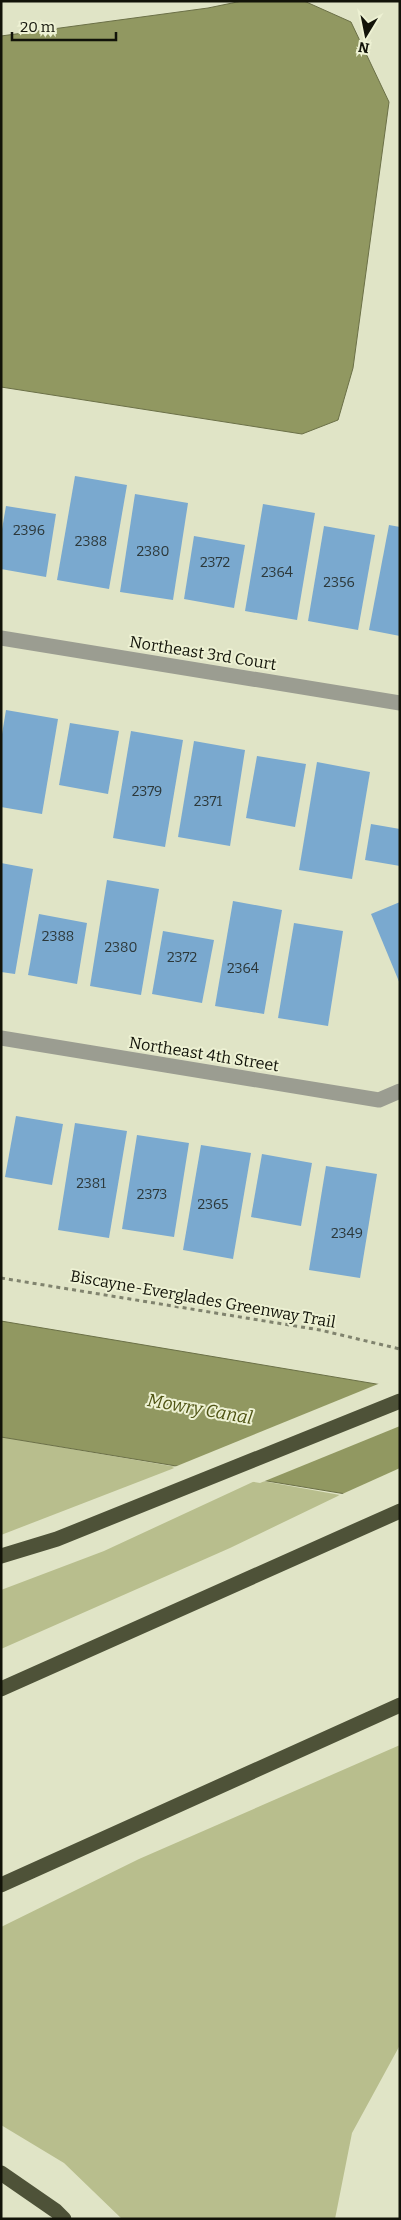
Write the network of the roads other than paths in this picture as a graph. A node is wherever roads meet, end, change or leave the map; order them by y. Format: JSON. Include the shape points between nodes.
{"nodes":[{"id":1,"x":1,"y":638,"type":"edge"},
{"id":2,"x":400,"y":703,"type":"edge"},
{"id":3,"x":1,"y":1038,"type":"edge"},
{"id":4,"x":400,"y":1091,"type":"edge"},
{"id":5,"x":400,"y":1401,"type":"edge"},
{"id":6,"x":400,"y":1511,"type":"edge"},
{"id":7,"x":1,"y":1556,"type":"edge"},
{"id":8,"x":1,"y":1689,"type":"edge"},
{"id":9,"x":400,"y":1705,"type":"edge"},
{"id":10,"x":1,"y":1885,"type":"edge"},
{"id":11,"x":1,"y":2173,"type":"edge"},
{"id":12,"x":64,"y":2219,"type":"edge"}],
"edges":[{"from":1,"to":2,"type":"street","name":"Northeast 3rd Court"},
{"from":3,"to":4,"type":"street","name":"Northeast 4th Street","via":[[379,1100]]},
{"from":5,"to":7,"type":"highway","via":[[57,1539]]},
{"from":6,"to":8,"type":"highway"},
{"from":9,"to":10,"type":"highway"},
{"from":11,"to":12,"type":"highway"}]}
